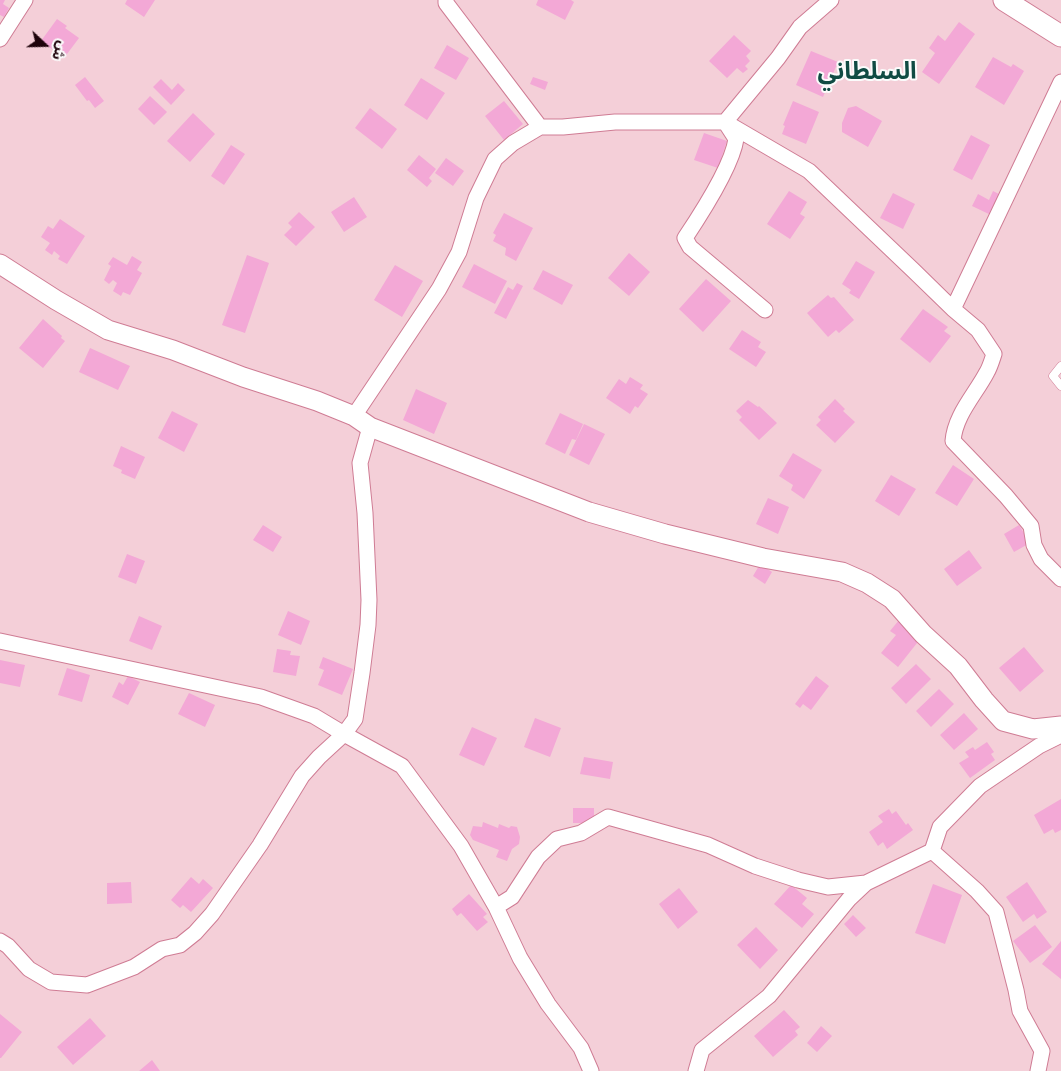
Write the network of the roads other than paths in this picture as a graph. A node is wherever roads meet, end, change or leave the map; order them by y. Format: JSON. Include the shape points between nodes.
{"nodes":[{"id":1,"x":25,"y":0,"type":"edge"},
{"id":2,"x":446,"y":0,"type":"edge"},
{"id":3,"x":831,"y":0,"type":"edge"},
{"id":4,"x":1004,"y":0,"type":"edge"},
{"id":5,"x":1030,"y":0,"type":"edge"},
{"id":6,"x":1061,"y":20,"type":"edge"},
{"id":7,"x":1061,"y":36,"type":"edge"},
{"id":8,"x":0,"y":39,"type":"edge"},
{"id":9,"x":1061,"y":82,"type":"edge"},
{"id":10,"x":724,"y":122,"type":"junction"},
{"id":11,"x":540,"y":127,"type":"junction"},
{"id":12,"x":0,"y":264,"type":"edge"},
{"id":13,"x":953,"y":309,"type":"junction"},
{"id":14,"x":765,"y":310,"type":"dead end"},
{"id":15,"x":1061,"y":366,"type":"edge"},
{"id":16,"x":1061,"y":386,"type":"edge"},
{"id":17,"x":354,"y":416,"type":"junction"},
{"id":18,"x":370,"y":427,"type":"junction"},
{"id":19,"x":1061,"y":579,"type":"edge"},
{"id":20,"x":0,"y":640,"type":"edge"},
{"id":21,"x":1061,"y":726,"type":"edge"},
{"id":22,"x":344,"y":734,"type":"junction"},
{"id":23,"x":1061,"y":734,"type":"edge"},
{"id":24,"x":932,"y":851,"type":"junction"},
{"id":25,"x":866,"y":883,"type":"junction"},
{"id":26,"x":496,"y":907,"type":"junction"},
{"id":27,"x":0,"y":941,"type":"edge"},
{"id":28,"x":590,"y":1071,"type":"edge"},
{"id":29,"x":696,"y":1071,"type":"edge"},
{"id":30,"x":1038,"y":1071,"type":"edge"}],
"edges":[{"from":1,"to":8,"type":"street"},
{"from":2,"to":11,"type":"street"},
{"from":3,"to":10,"type":"street","via":[[800,27]]},
{"from":4,"to":7,"type":"main road"},
{"from":5,"to":6,"type":"main road"},
{"from":9,"to":13,"type":"street"},
{"from":10,"to":11,"type":"street","via":[[615,122]]},
{"from":10,"to":13,"type":"street","via":[[809,171]]},
{"from":10,"to":14,"type":"street","via":[[736,139],[735,149],[686,238],[690,247]]},
{"from":11,"to":17,"type":"street","via":[[513,143],[495,159],[476,198],[459,252],[447,274]]},
{"from":12,"to":17,"type":"street","via":[[108,330],[173,350]]},
{"from":13,"to":19,"type":"street","via":[[978,330],[994,354],[988,371],[954,429],[953,442],[1031,526],[1034,545]]},
{"from":15,"to":16,"type":"lane","via":[[1053,376]]},
{"from":17,"to":18,"type":"street"},
{"from":18,"to":21,"type":"street","via":[[589,512],[763,558],[842,572],[892,599],[958,666],[1003,721],[1032,729]]},
{"from":18,"to":22,"type":"street","via":[[360,463],[366,523],[368,626],[354,719]]},
{"from":20,"to":22,"type":"street","via":[[261,698],[314,716]]},
{"from":22,"to":26,"type":"street","via":[[402,766],[461,846]]},
{"from":22,"to":27,"type":"street","via":[[302,776],[260,845],[212,914],[196,933],[180,945],[162,949],[134,968],[87,985],[52,982],[30,969]]},
{"from":23,"to":24,"type":"street","via":[[980,786],[940,827]]},
{"from":24,"to":25,"type":"street"},
{"from":24,"to":30,"type":"street","via":[[996,912],[1020,1011],[1042,1051]]},
{"from":25,"to":26,"type":"street","via":[[828,887],[798,880],[755,866],[708,845],[608,817],[580,833],[557,839],[538,857],[512,897]]},
{"from":25,"to":29,"type":"street","via":[[768,996],[702,1050]]},
{"from":26,"to":28,"type":"street","via":[[520,958],[548,1004],[581,1048]]}]}
